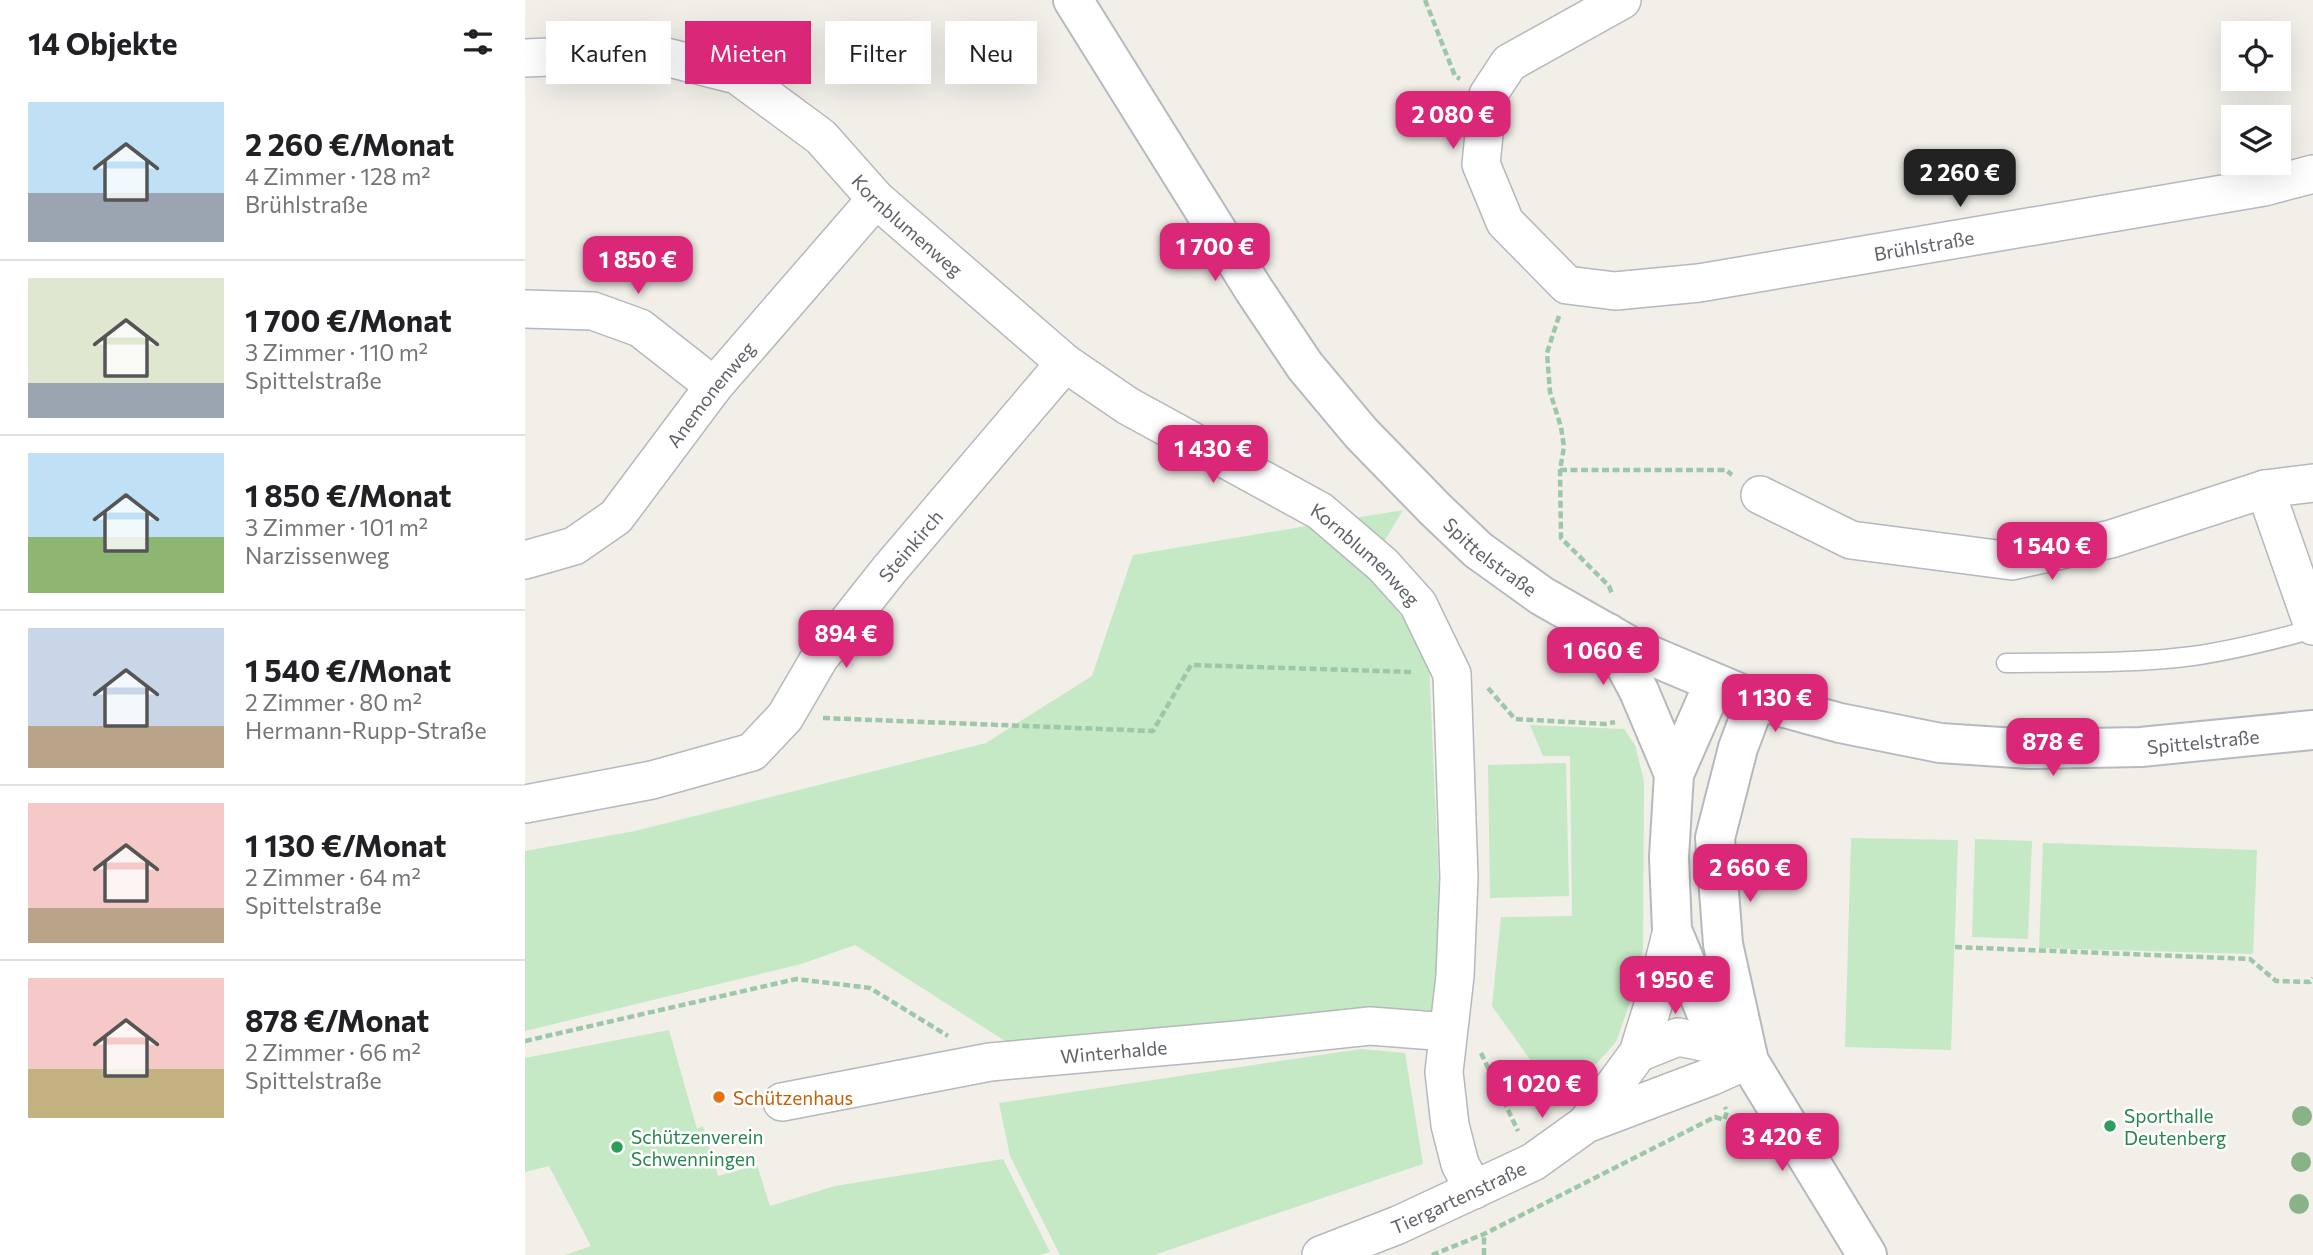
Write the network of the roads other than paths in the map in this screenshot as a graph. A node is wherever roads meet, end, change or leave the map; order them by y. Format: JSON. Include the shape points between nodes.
{"nodes":[{"id":1,"x":1073,"y":0,"type":"edge"},
{"id":2,"x":1622,"y":0,"type":"edge"},
{"id":3,"x":525,"y":58,"type":"edge"},
{"id":4,"x":2313,"y":174,"type":"edge"},
{"id":5,"x":876,"y":199,"type":"junction"},
{"id":6,"x":525,"y":309,"type":"edge"},
{"id":7,"x":1065,"y":363,"type":"junction"},
{"id":8,"x":714,"y":386,"type":"junction"},
{"id":9,"x":2313,"y":483,"type":"edge"},
{"id":10,"x":2265,"y":489,"type":"junction"},
{"id":11,"x":1760,"y":495,"type":"road end"},
{"id":12,"x":525,"y":560,"type":"edge"},
{"id":13,"x":1611,"y":618,"type":"junction"},
{"id":14,"x":2313,"y":627,"type":"edge"},
{"id":15,"x":2006,"y":663,"type":"dead end"},
{"id":16,"x":1714,"y":683,"type":"junction"},
{"id":17,"x":1756,"y":700,"type":"junction"},
{"id":18,"x":2313,"y":730,"type":"edge"},
{"id":19,"x":1674,"y":774,"type":"junction"},
{"id":20,"x":525,"y":804,"type":"edge"},
{"id":21,"x":1672,"y":930,"type":"junction"},
{"id":22,"x":1462,"y":1037,"type":"junction"},
{"id":23,"x":1638,"y":1053,"type":"junction"},
{"id":24,"x":1748,"y":1060,"type":"junction"},
{"id":25,"x":782,"y":1102,"type":"dead end"},
{"id":26,"x":1586,"y":1124,"type":"junction"},
{"id":27,"x":1474,"y":1190,"type":"junction"},
{"id":28,"x":1321,"y":1255,"type":"edge"},
{"id":29,"x":1867,"y":1255,"type":"edge"}],
"edges":[{"from":1,"to":13,"type":"main road","name":"Spittelstraße","via":[[1261,301],[1305,366],[1361,433],[1478,550],[1542,596]]},
{"from":2,"to":4,"type":"street","name":"Brühlstraße","via":[[1509,63],[1488,95],[1481,164],[1500,211],[1505,222],[1567,285],[1615,291],[1727,278],[2264,187]]},
{"from":3,"to":5,"type":"street","name":"Kornblumenweg","via":[[650,53],[737,75],[821,137]]},
{"from":5,"to":7,"type":"street","name":"Kornblumenweg"},
{"from":5,"to":8,"type":"street","name":"Anemonenweg"},
{"from":6,"to":8,"type":"street","via":[[593,311],[641,328]]},
{"from":7,"to":20,"type":"street","name":"Steinkirch","via":[[889,570],[820,657],[785,717],[752,752],[652,780]]},
{"from":7,"to":22,"type":"street","name":"Kornblumenweg","via":[[1128,406],[1320,511],[1383,565],[1418,604],[1452,674],[1459,878],[1455,976]]},
{"from":8,"to":12,"type":"street","name":"Anemonenweg","via":[[616,517],[574,546]]},
{"from":9,"to":10,"type":"street"},
{"from":10,"to":11,"type":"street","via":[[2111,540],[2012,561],[1851,540]]},
{"from":10,"to":14,"type":"street"},
{"from":13,"to":16,"type":"main road","name":"Spittelstraße","via":[[1635,649]]},
{"from":13,"to":19,"type":"main road"},
{"from":14,"to":15,"type":"lane","via":[[2269,642],[2193,656]]},
{"from":16,"to":17,"type":"main road","name":"Spittelstraße"},
{"from":16,"to":19,"type":"main road"},
{"from":17,"to":18,"type":"main road","name":"Spittelstraße","via":[[1940,743],[2031,749],[2141,747]]},
{"from":17,"to":24,"type":"main road","via":[[1738,748],[1715,838],[1723,943]]},
{"from":19,"to":21,"type":"main road","via":[[1668,857]]},
{"from":21,"to":23,"type":"street","name":"Tiergartenstraße"},
{"from":21,"to":24,"type":"main road","via":[[1705,1010]]},
{"from":22,"to":25,"type":"street","name":"Winterhalde","via":[[1370,1026],[990,1062]]},
{"from":22,"to":27,"type":"street","name":"Kornblumenweg","via":[[1444,1072],[1450,1125],[1460,1164]]},
{"from":23,"to":24,"type":"street","via":[[1678,1037],[1709,1043]]},
{"from":23,"to":26,"type":"street","name":"Tiergartenstraße"},
{"from":24,"to":26,"type":"street","name":"Tiergartenstraße"},
{"from":24,"to":29,"type":"main road"},
{"from":26,"to":27,"type":"street","name":"Tiergartenstraße","via":[[1533,1162]]},
{"from":27,"to":28,"type":"street","name":"Tiergartenstraße"}]}
